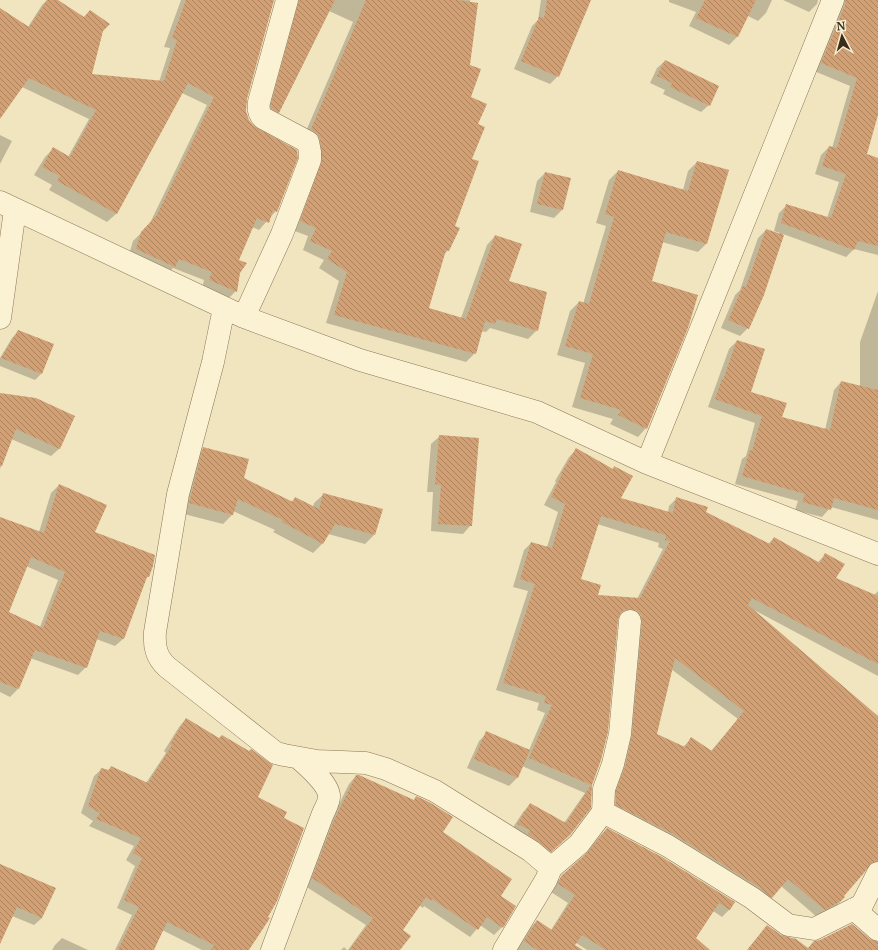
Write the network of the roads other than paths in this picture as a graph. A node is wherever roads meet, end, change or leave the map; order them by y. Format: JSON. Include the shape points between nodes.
{"nodes":[{"id":1,"x":287,"y":0,"type":"edge"},
{"id":2,"x":833,"y":0,"type":"edge"},
{"id":3,"x":8,"y":206,"type":"edge"},
{"id":4,"x":224,"y":308,"type":"junction"},
{"id":5,"x":0,"y":318,"type":"edge"},
{"id":6,"x":244,"y":318,"type":"junction"},
{"id":7,"x":646,"y":463,"type":"junction"},
{"id":8,"x":878,"y":554,"type":"edge"},
{"id":9,"x":630,"y":621,"type":"dead end"},
{"id":10,"x":299,"y":758,"type":"junction"},
{"id":11,"x":603,"y":812,"type":"junction"},
{"id":12,"x":551,"y":868,"type":"junction"},
{"id":13,"x":878,"y":873,"type":"edge"},
{"id":14,"x":854,"y":909,"type":"junction"},
{"id":15,"x":878,"y":930,"type":"edge"},
{"id":16,"x":272,"y":950,"type":"edge"},
{"id":17,"x":504,"y":950,"type":"edge"}],
"edges":[{"from":1,"to":6,"type":"street","via":[[259,110],[263,118],[308,142],[310,160],[282,234]]},
{"from":2,"to":7,"type":"street"},
{"from":3,"to":4,"type":"street"},
{"from":3,"to":5,"type":"street"},
{"from":4,"to":6,"type":"street"},
{"from":4,"to":10,"type":"street","via":[[213,362],[178,494],[154,644],[157,654],[167,667],[276,753]]},
{"from":6,"to":7,"type":"street","via":[[360,360],[537,412]]},
{"from":7,"to":8,"type":"street"},
{"from":9,"to":11,"type":"street","via":[[620,734],[604,789]]},
{"from":10,"to":12,"type":"street","via":[[366,763],[386,769],[435,791],[531,851]]},
{"from":10,"to":16,"type":"street","via":[[318,776],[329,795]]},
{"from":11,"to":12,"type":"street","via":[[579,844]]},
{"from":11,"to":14,"type":"street","via":[[668,846],[752,898],[788,925],[814,929]]},
{"from":12,"to":17,"type":"street"},
{"from":13,"to":14,"type":"street","via":[[862,905]]},
{"from":14,"to":15,"type":"street"}]}
